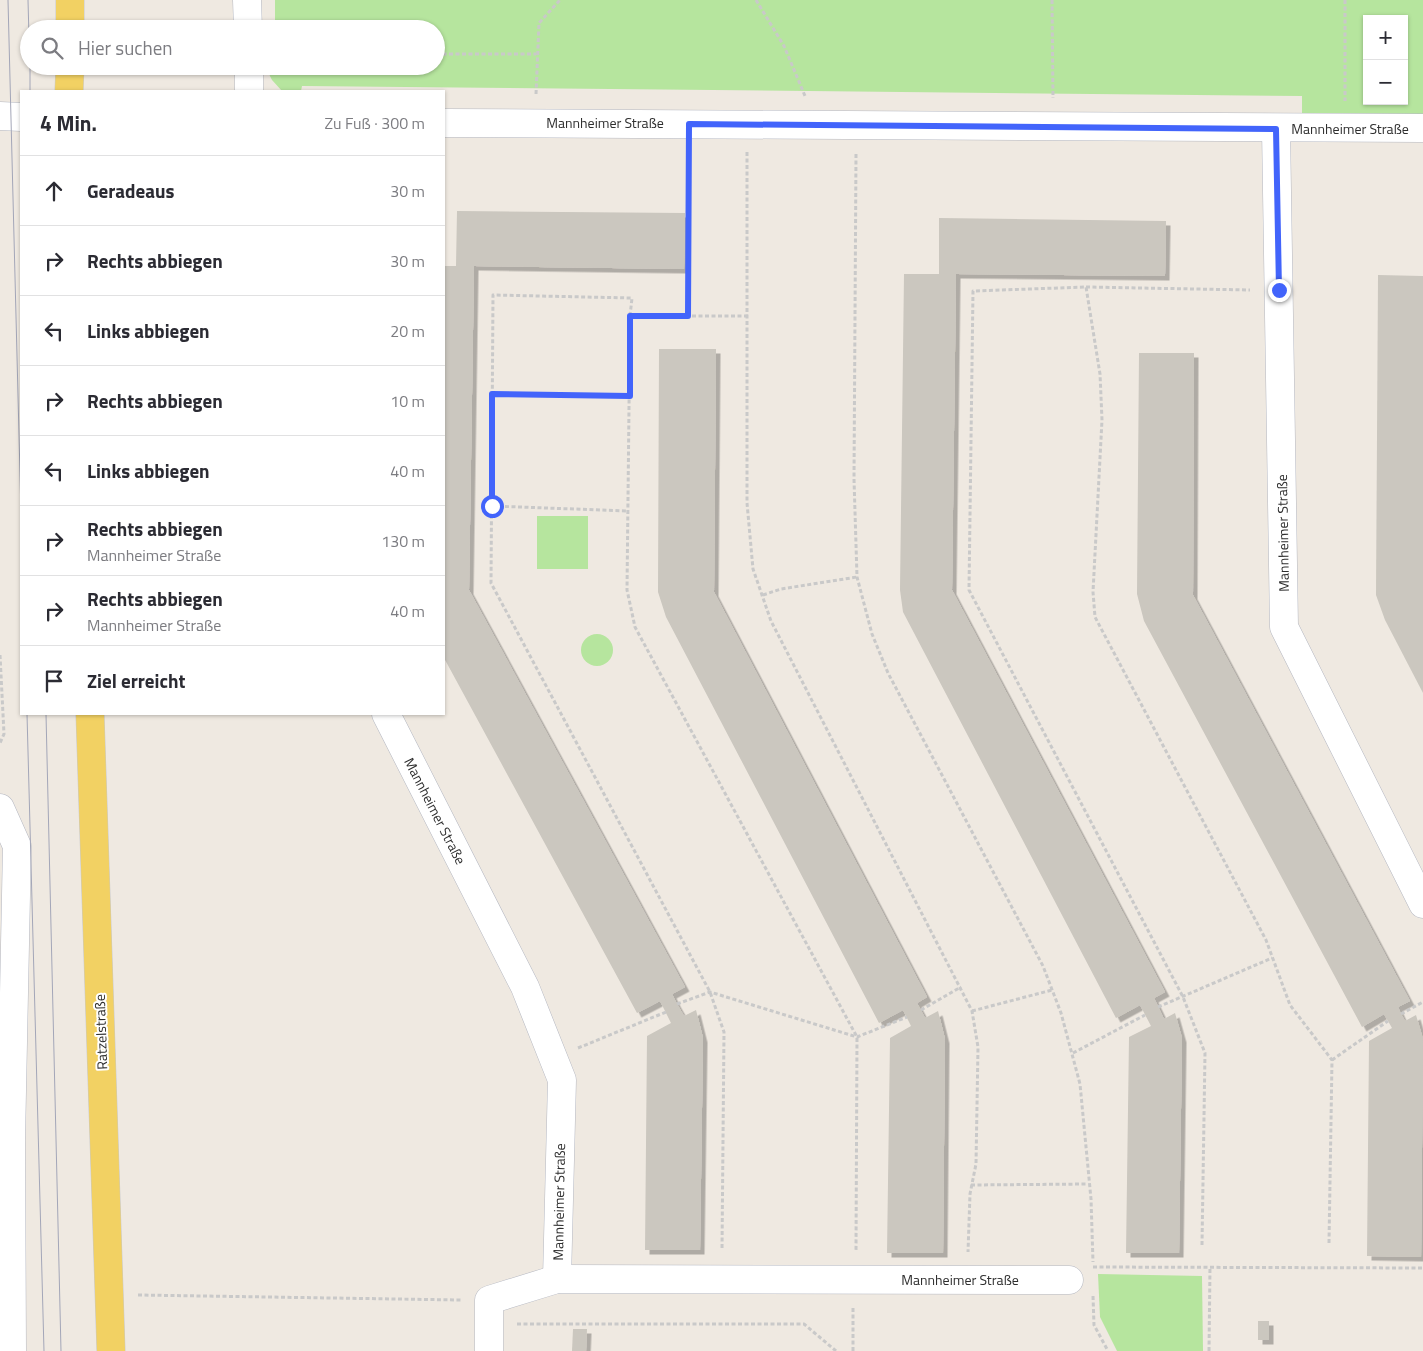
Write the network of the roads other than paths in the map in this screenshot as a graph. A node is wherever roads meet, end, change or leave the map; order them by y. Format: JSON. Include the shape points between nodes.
{"nodes":[{"id":1,"x":70,"y":0,"type":"edge"},
{"id":2,"x":247,"y":0,"type":"edge"},
{"id":3,"x":70,"y":20,"type":"edge"},
{"id":4,"x":248,"y":20,"type":"edge"},
{"id":5,"x":70,"y":75,"type":"edge"},
{"id":6,"x":249,"y":75,"type":"edge"},
{"id":7,"x":70,"y":90,"type":"edge"},
{"id":8,"x":249,"y":90,"type":"edge"},
{"id":9,"x":0,"y":116,"type":"edge"},
{"id":10,"x":20,"y":117,"type":"edge"},
{"id":11,"x":445,"y":123,"type":"edge"},
{"id":12,"x":1423,"y":128,"type":"edge"},
{"id":13,"x":1276,"y":129,"type":"junction"},
{"id":14,"x":90,"y":715,"type":"edge"},
{"id":15,"x":387,"y":715,"type":"edge"},
{"id":16,"x":0,"y":808,"type":"edge"},
{"id":17,"x":1423,"y":904,"type":"edge"},
{"id":18,"x":557,"y":1279,"type":"junction"},
{"id":19,"x":1069,"y":1280,"type":"road end"},
{"id":20,"x":12,"y":1351,"type":"edge"},
{"id":21,"x":111,"y":1351,"type":"edge"},
{"id":22,"x":489,"y":1351,"type":"edge"}],
"edges":[{"from":1,"to":3,"type":"main road"},
{"from":2,"to":4,"type":"street"},
{"from":5,"to":7,"type":"main road"},
{"from":6,"to":8,"type":"street"},
{"from":9,"to":10,"type":"street"},
{"from":11,"to":13,"type":"street","name":"Mannheimer Straße"},
{"from":12,"to":13,"type":"street","name":"Mannheimer Straße"},
{"from":13,"to":17,"type":"street","name":"Mannheimer Straße","via":[[1284,627]]},
{"from":14,"to":21,"type":"main road","name":"Ratzelstraße"},
{"from":15,"to":18,"type":"street","name":"Mannheimer Straße","via":[[525,987],[562,1080]]},
{"from":16,"to":20,"type":"street","via":[[17,846],[11,1140]]},
{"from":18,"to":19,"type":"street","name":"Mannheimer Straße"},
{"from":18,"to":22,"type":"street","via":[[489,1312]]}]}
